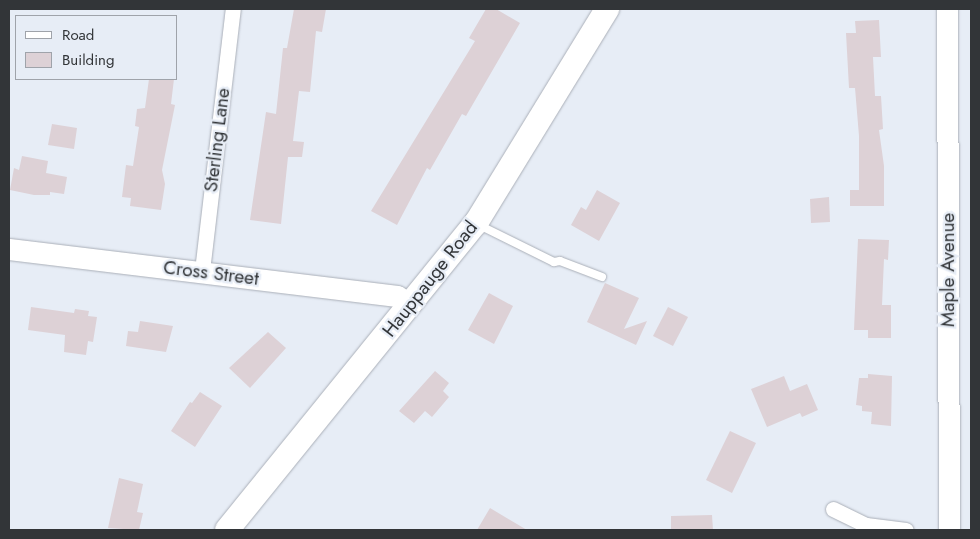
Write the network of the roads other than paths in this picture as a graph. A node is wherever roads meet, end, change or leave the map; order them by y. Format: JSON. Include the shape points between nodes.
{"nodes":[{"id":1,"x":233,"y":9,"type":"edge"},
{"id":2,"x":607,"y":9,"type":"edge"},
{"id":3,"x":947,"y":9,"type":"edge"},
{"id":4,"x":476,"y":223,"type":"junction"},
{"id":5,"x":9,"y":249,"type":"edge"},
{"id":6,"x":202,"y":271,"type":"junction"},
{"id":7,"x":602,"y":277,"type":"dead end"},
{"id":8,"x":410,"y":304,"type":"junction"},
{"id":9,"x":834,"y":509,"type":"dead end"},
{"id":10,"x":227,"y":530,"type":"edge"},
{"id":11,"x":906,"y":530,"type":"edge"},
{"id":12,"x":949,"y":530,"type":"edge"}],
"edges":[{"from":1,"to":6,"type":"street","name":"Sterling Lane"},
{"from":2,"to":4,"type":"main road","name":"Hauppauge Road"},
{"from":3,"to":12,"type":"main road","name":"Maple Avenue"},
{"from":4,"to":7,"type":"lane","via":[[554,262],[560,261]]},
{"from":4,"to":8,"type":"main road","name":"Hauppauge Road"},
{"from":5,"to":6,"type":"main road","name":"Cross Street"},
{"from":6,"to":8,"type":"main road","name":"Cross Street","via":[[397,296]]},
{"from":8,"to":10,"type":"main road","name":"Hauppauge Road"},
{"from":9,"to":11,"type":"street","via":[[866,525]]}]}
